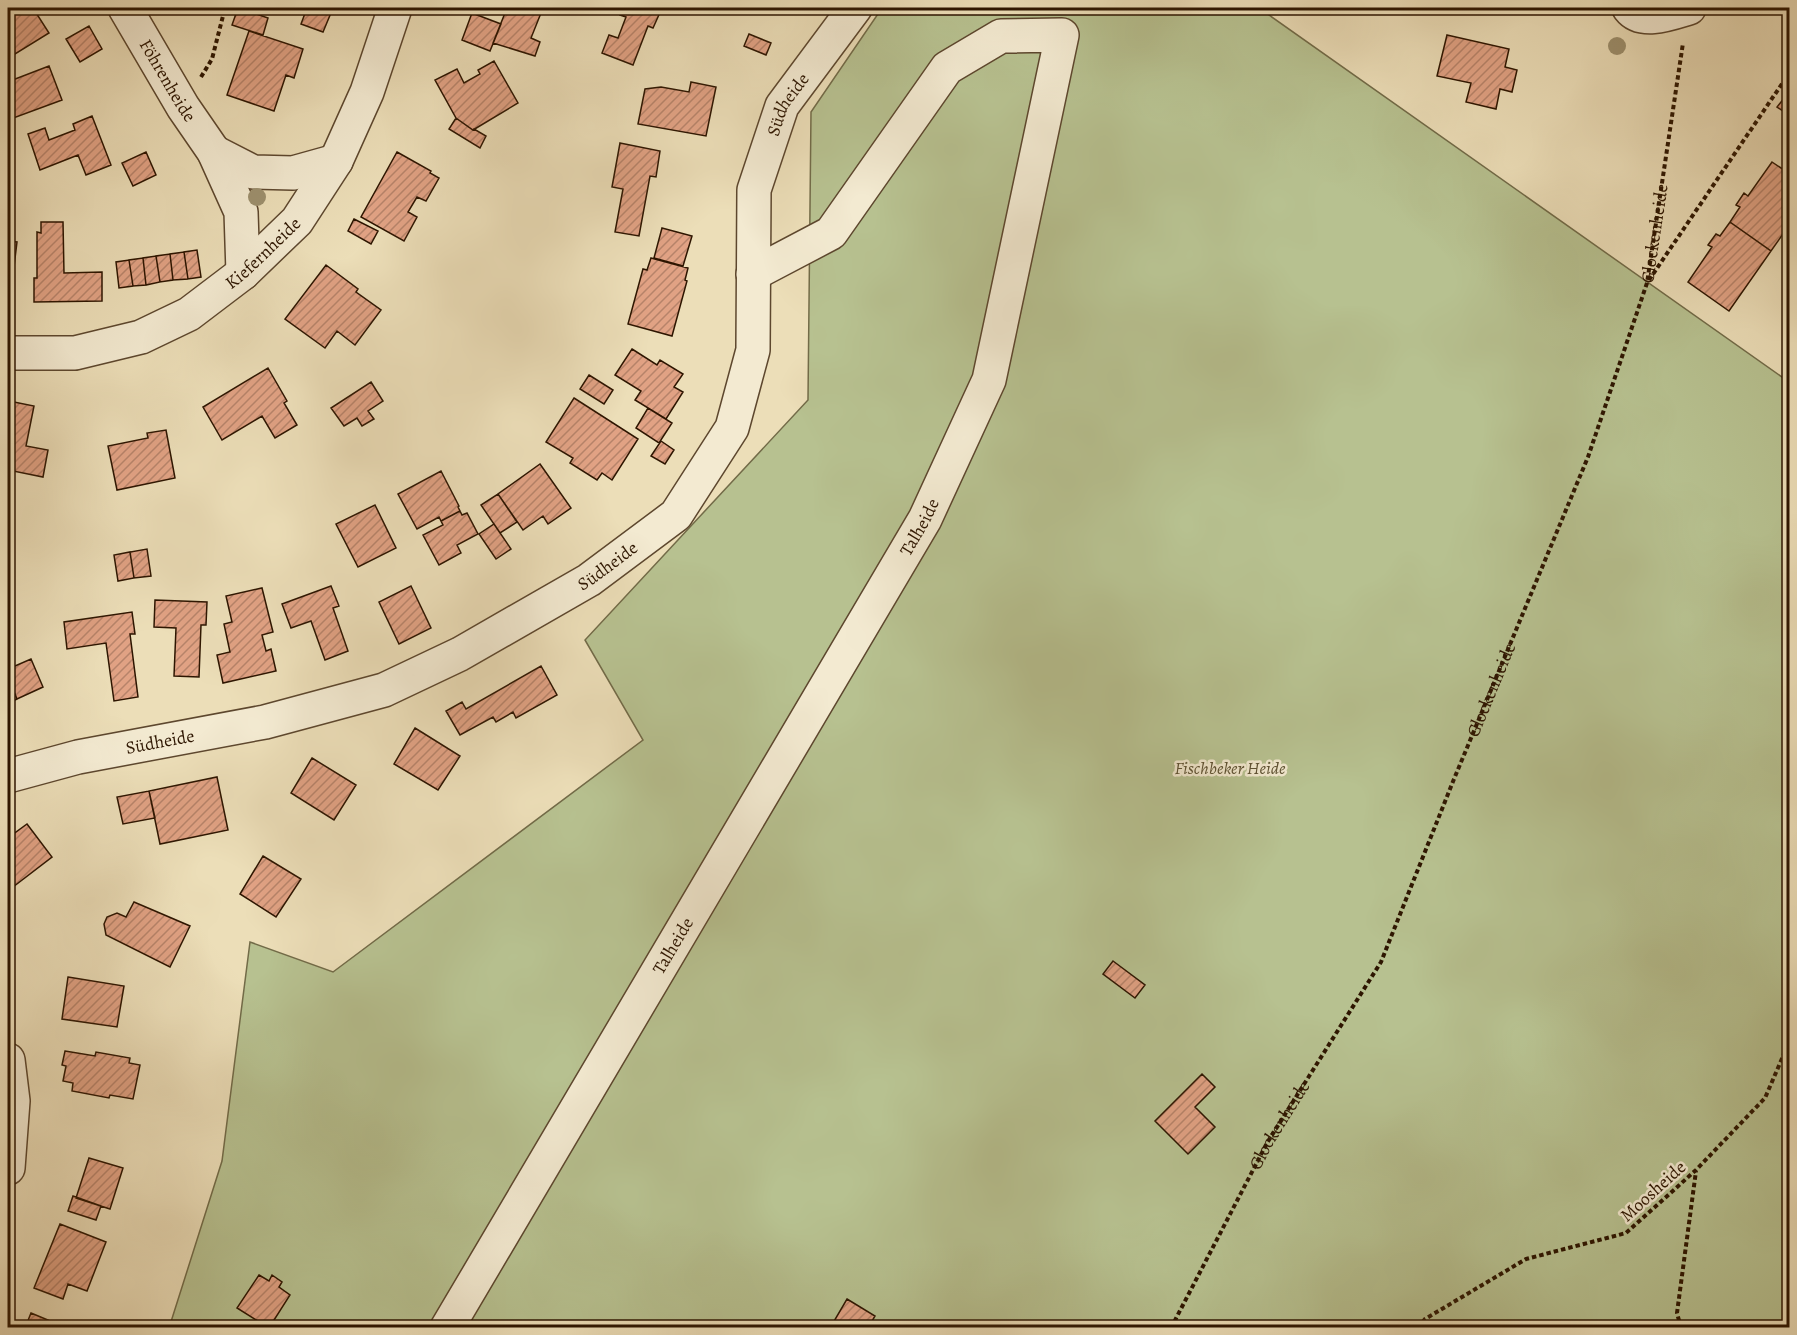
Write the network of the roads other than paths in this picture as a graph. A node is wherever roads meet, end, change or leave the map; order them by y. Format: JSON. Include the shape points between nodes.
{"nodes":[{"id":1,"x":125,"y":8,"type":"edge"},
{"id":2,"x":394,"y":8,"type":"edge"},
{"id":3,"x":855,"y":8,"type":"edge"},
{"id":4,"x":1629,"y":8,"type":"edge"},
{"id":5,"x":1689,"y":8,"type":"edge"},
{"id":6,"x":214,"y":152,"type":"junction"},
{"id":7,"x":336,"y":161,"type":"junction"},
{"id":8,"x":243,"y":273,"type":"junction"},
{"id":9,"x":753,"y":274,"type":"junction"},
{"id":10,"x":8,"y":353,"type":"edge"},
{"id":11,"x":8,"y":776,"type":"edge"},
{"id":12,"x":8,"y":1060,"type":"edge"},
{"id":13,"x":8,"y":1168,"type":"edge"},
{"id":14,"x":447,"y":1328,"type":"edge"}],
"edges":[{"from":1,"to":6,"type":"street","name":"Föhrenheide"},
{"from":2,"to":7,"type":"street","name":"Kiefernheide","via":[[367,92]]},
{"from":3,"to":9,"type":"street","name":"Südheide","via":[[782,106],[754,190]]},
{"from":4,"to":5,"type":"street","via":[[1633,13],[1651,17]]},
{"from":6,"to":7,"type":"street","name":"Föhrenheide","via":[[253,172],[292,173]]},
{"from":6,"to":8,"type":"street","name":"Föhrenheide","via":[[241,212]]},
{"from":7,"to":8,"type":"street","name":"Kiefernheide","via":[[297,221]]},
{"from":8,"to":10,"type":"street","name":"Kiefernheide","via":[[189,314],[141,337],[75,353]]},
{"from":9,"to":11,"type":"street","name":"Südheide","via":[[753,350],[732,428],[676,515],[589,580],[460,654],[384,690],[265,722],[78,757]]},
{"from":9,"to":14,"type":"street","name":"Talheide","via":[[831,233],[947,68],[1001,36],[1062,35],[989,380],[925,519]]},
{"from":12,"to":13,"type":"street","via":[[14,1101]]}]}
